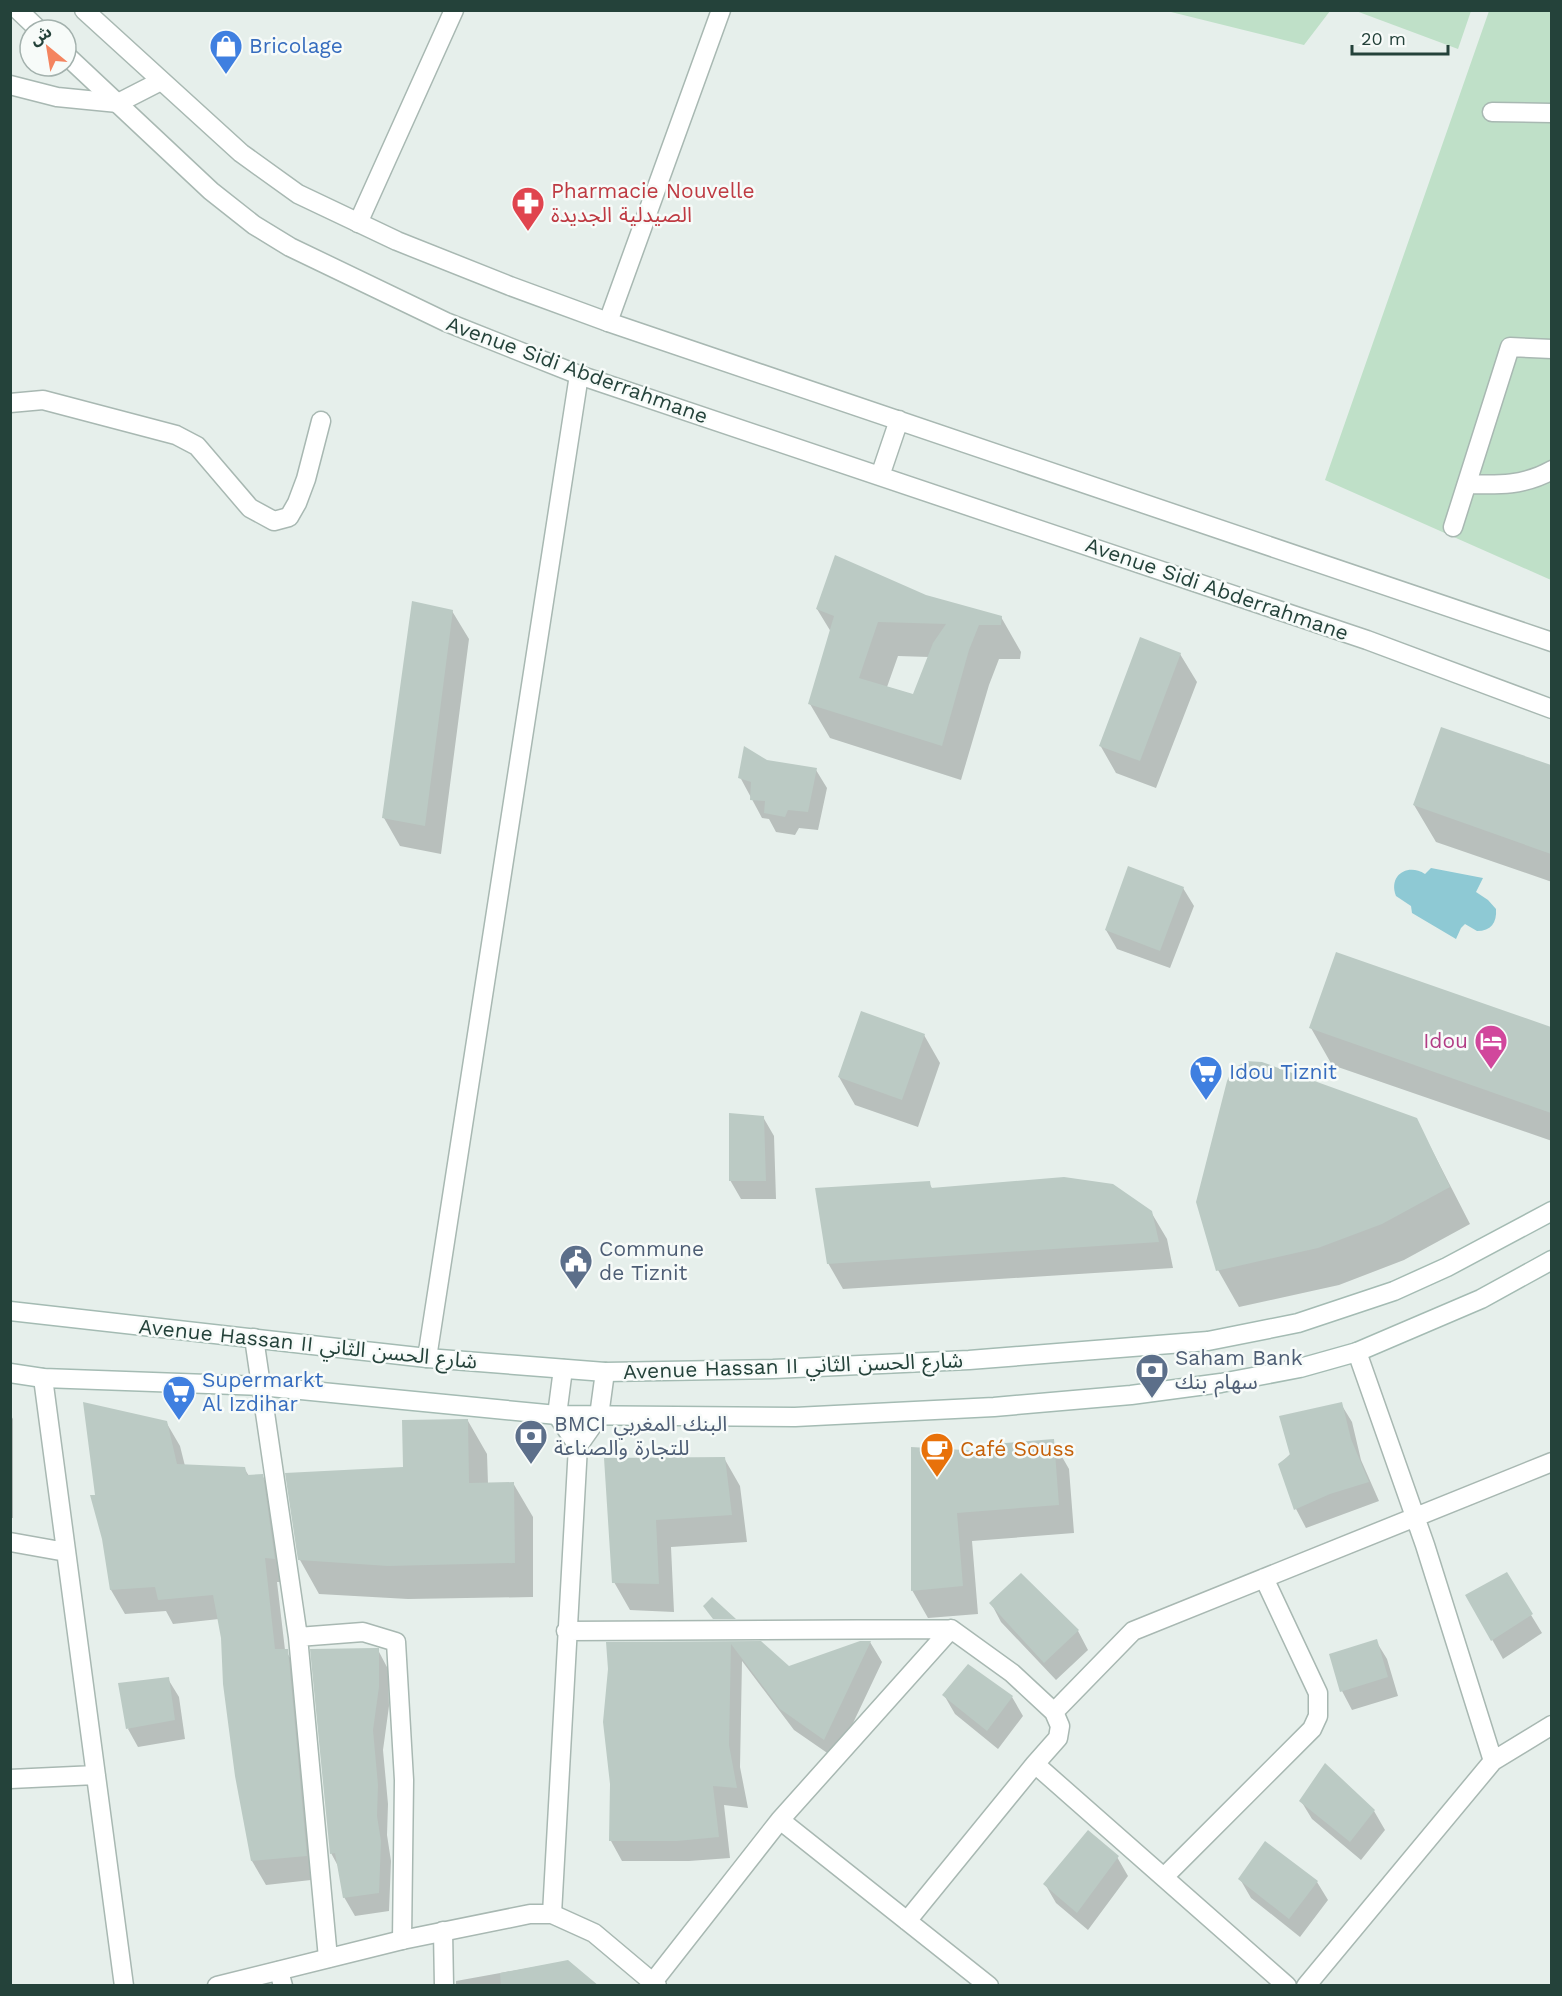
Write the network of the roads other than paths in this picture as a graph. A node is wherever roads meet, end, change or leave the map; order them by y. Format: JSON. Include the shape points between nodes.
{"nodes":[{"id":1,"x":84,"y":10,"type":"edge"},
{"id":2,"x":721,"y":10,"type":"edge"},
{"id":3,"x":454,"y":11,"type":"edge"},
{"id":4,"x":78,"y":66,"type":"edge"},
{"id":5,"x":159,"y":82,"type":"junction"},
{"id":6,"x":10,"y":85,"type":"edge"},
{"id":7,"x":118,"y":103,"type":"junction"},
{"id":8,"x":1492,"y":112,"type":"dead end"},
{"id":9,"x":1551,"y":113,"type":"edge"},
{"id":10,"x":358,"y":223,"type":"junction"},
{"id":11,"x":609,"y":322,"type":"junction"},
{"id":12,"x":1551,"y":349,"type":"edge"},
{"id":13,"x":579,"y":375,"type":"junction"},
{"id":14,"x":10,"y":403,"type":"edge"},
{"id":15,"x":899,"y":420,"type":"junction"},
{"id":16,"x":321,"y":421,"type":"dead end"},
{"id":17,"x":1551,"y":470,"type":"edge"},
{"id":18,"x":880,"y":476,"type":"junction"},
{"id":19,"x":1467,"y":484,"type":"junction"},
{"id":20,"x":1453,"y":527,"type":"dead end"},
{"id":21,"x":1551,"y":642,"type":"edge"},
{"id":22,"x":1551,"y":709,"type":"edge"},
{"id":23,"x":1551,"y":1211,"type":"edge"},
{"id":24,"x":1551,"y":1260,"type":"edge"},
{"id":25,"x":10,"y":1311,"type":"edge"},
{"id":26,"x":254,"y":1338,"type":"junction"},
{"id":27,"x":1357,"y":1352,"type":"junction"},
{"id":28,"x":427,"y":1358,"type":"junction"},
{"id":29,"x":563,"y":1369,"type":"junction"},
{"id":30,"x":10,"y":1372,"type":"edge"},
{"id":31,"x":605,"y":1372,"type":"junction"},
{"id":32,"x":43,"y":1378,"type":"junction"},
{"id":33,"x":260,"y":1386,"type":"junction"},
{"id":34,"x":557,"y":1415,"type":"junction"},
{"id":35,"x":599,"y":1416,"type":"junction"},
{"id":36,"x":578,"y":1446,"type":"junction"},
{"id":37,"x":1551,"y":1462,"type":"edge"},
{"id":38,"x":1415,"y":1518,"type":"junction"},
{"id":39,"x":10,"y":1542,"type":"edge"},
{"id":40,"x":66,"y":1552,"type":"junction"},
{"id":41,"x":1264,"y":1578,"type":"junction"},
{"id":42,"x":951,"y":1629,"type":"junction"},
{"id":43,"x":566,"y":1631,"type":"junction"},
{"id":44,"x":298,"y":1637,"type":"junction"},
{"id":45,"x":1054,"y":1712,"type":"junction"},
{"id":46,"x":1551,"y":1725,"type":"edge"},
{"id":47,"x":1493,"y":1761,"type":"junction"},
{"id":48,"x":1035,"y":1764,"type":"junction"},
{"id":49,"x":96,"y":1775,"type":"junction"},
{"id":50,"x":10,"y":1779,"type":"edge"},
{"id":51,"x":780,"y":1820,"type":"junction"},
{"id":52,"x":1164,"y":1877,"type":"junction"},
{"id":53,"x":552,"y":1914,"type":"junction"},
{"id":54,"x":907,"y":1921,"type":"junction"},
{"id":55,"x":443,"y":1931,"type":"junction"},
{"id":56,"x":402,"y":1940,"type":"junction"},
{"id":57,"x":328,"y":1958,"type":"junction"},
{"id":58,"x":281,"y":1978,"type":"edge"},
{"id":59,"x":655,"y":1984,"type":"edge"},
{"id":60,"x":124,"y":1986,"type":"edge"},
{"id":61,"x":217,"y":1986,"type":"edge"},
{"id":62,"x":444,"y":1986,"type":"edge"},
{"id":63,"x":989,"y":1986,"type":"edge"},
{"id":64,"x":1287,"y":1986,"type":"edge"},
{"id":65,"x":1306,"y":1986,"type":"edge"}],
"edges":[{"from":1,"to":5,"type":"street"},
{"from":2,"to":11,"type":"street"},
{"from":3,"to":10,"type":"street"},
{"from":4,"to":7,"type":"street","name":"Avenue Sidi Abderrahmane"},
{"from":5,"to":7,"type":"street"},
{"from":5,"to":10,"type":"street","via":[[272,176],[298,194]]},
{"from":6,"to":7,"type":"street","via":[[57,97]]},
{"from":7,"to":13,"type":"street","name":"Avenue Sidi Abderrahmane","via":[[211,191],[290,247],[446,322]]},
{"from":8,"to":9,"type":"street"},
{"from":10,"to":11,"type":"street"},
{"from":11,"to":15,"type":"street"},
{"from":12,"to":19,"type":"street","via":[[1510,347]]},
{"from":13,"to":18,"type":"street","name":"Avenue Sidi Abderrahmane"},
{"from":13,"to":28,"type":"street"},
{"from":14,"to":16,"type":"street","via":[[43,400],[176,435],[197,446],[250,508],[274,521],[288,517],[297,503]]},
{"from":15,"to":18,"type":"street"},
{"from":15,"to":21,"type":"street"},
{"from":17,"to":19,"type":"street","via":[[1526,482],[1508,485]]},
{"from":18,"to":22,"type":"street","name":"Avenue Sidi Abderrahmane","via":[[1367,640]]},
{"from":19,"to":20,"type":"street"},
{"from":23,"to":31,"type":"street","name":"Avenue Hassan II شارع الحسن الثاني","via":[[1447,1267],[1383,1295],[1298,1323],[1208,1341],[958,1361]]},
{"from":24,"to":27,"type":"street","via":[[1481,1299]]},
{"from":25,"to":26,"type":"street","name":"Avenue Hassan II شارع الحسن الثاني"},
{"from":26,"to":28,"type":"street","name":"Avenue Hassan II شارع الحسن الثاني"},
{"from":26,"to":33,"type":"street"},
{"from":27,"to":35,"type":"street","via":[[1221,1383],[1006,1406],[795,1417]]},
{"from":27,"to":38,"type":"street"},
{"from":28,"to":29,"type":"street","name":"Avenue Hassan II شارع الحسن الثاني"},
{"from":29,"to":31,"type":"street","name":"Avenue Hassan II شارع الحسن الثاني"},
{"from":29,"to":34,"type":"street"},
{"from":30,"to":32,"type":"street"},
{"from":31,"to":35,"type":"street"},
{"from":32,"to":33,"type":"street"},
{"from":32,"to":40,"type":"street"},
{"from":33,"to":34,"type":"street"},
{"from":33,"to":44,"type":"street"},
{"from":34,"to":35,"type":"street"},
{"from":34,"to":36,"type":"street"},
{"from":35,"to":36,"type":"street"},
{"from":36,"to":43,"type":"street"},
{"from":37,"to":38,"type":"street"},
{"from":38,"to":41,"type":"street"},
{"from":38,"to":47,"type":"street"},
{"from":39,"to":40,"type":"street"},
{"from":40,"to":49,"type":"street"},
{"from":41,"to":45,"type":"street","via":[[1133,1631]]},
{"from":41,"to":52,"type":"street","via":[[1318,1693],[1318,1716],[1312,1729]]},
{"from":42,"to":43,"type":"street"},
{"from":42,"to":45,"type":"street","via":[[1012,1673]]},
{"from":42,"to":51,"type":"street"},
{"from":43,"to":53,"type":"street"},
{"from":44,"to":56,"type":"street","via":[[363,1632],[396,1641],[404,1780]]},
{"from":44,"to":57,"type":"street"},
{"from":45,"to":48,"type":"street","via":[[1060,1726],[1058,1738]]},
{"from":46,"to":47,"type":"street"},
{"from":47,"to":65,"type":"street"},
{"from":48,"to":52,"type":"street"},
{"from":48,"to":54,"type":"street"},
{"from":49,"to":50,"type":"street"},
{"from":49,"to":60,"type":"street"},
{"from":51,"to":54,"type":"street"},
{"from":51,"to":59,"type":"street"},
{"from":52,"to":64,"type":"street"},
{"from":53,"to":55,"type":"street","via":[[530,1914]]},
{"from":53,"to":59,"type":"street","via":[[594,1933]]},
{"from":54,"to":63,"type":"street"},
{"from":55,"to":56,"type":"street"},
{"from":55,"to":62,"type":"street"},
{"from":56,"to":57,"type":"street"},
{"from":57,"to":58,"type":"street"},
{"from":58,"to":61,"type":"street"}]}
